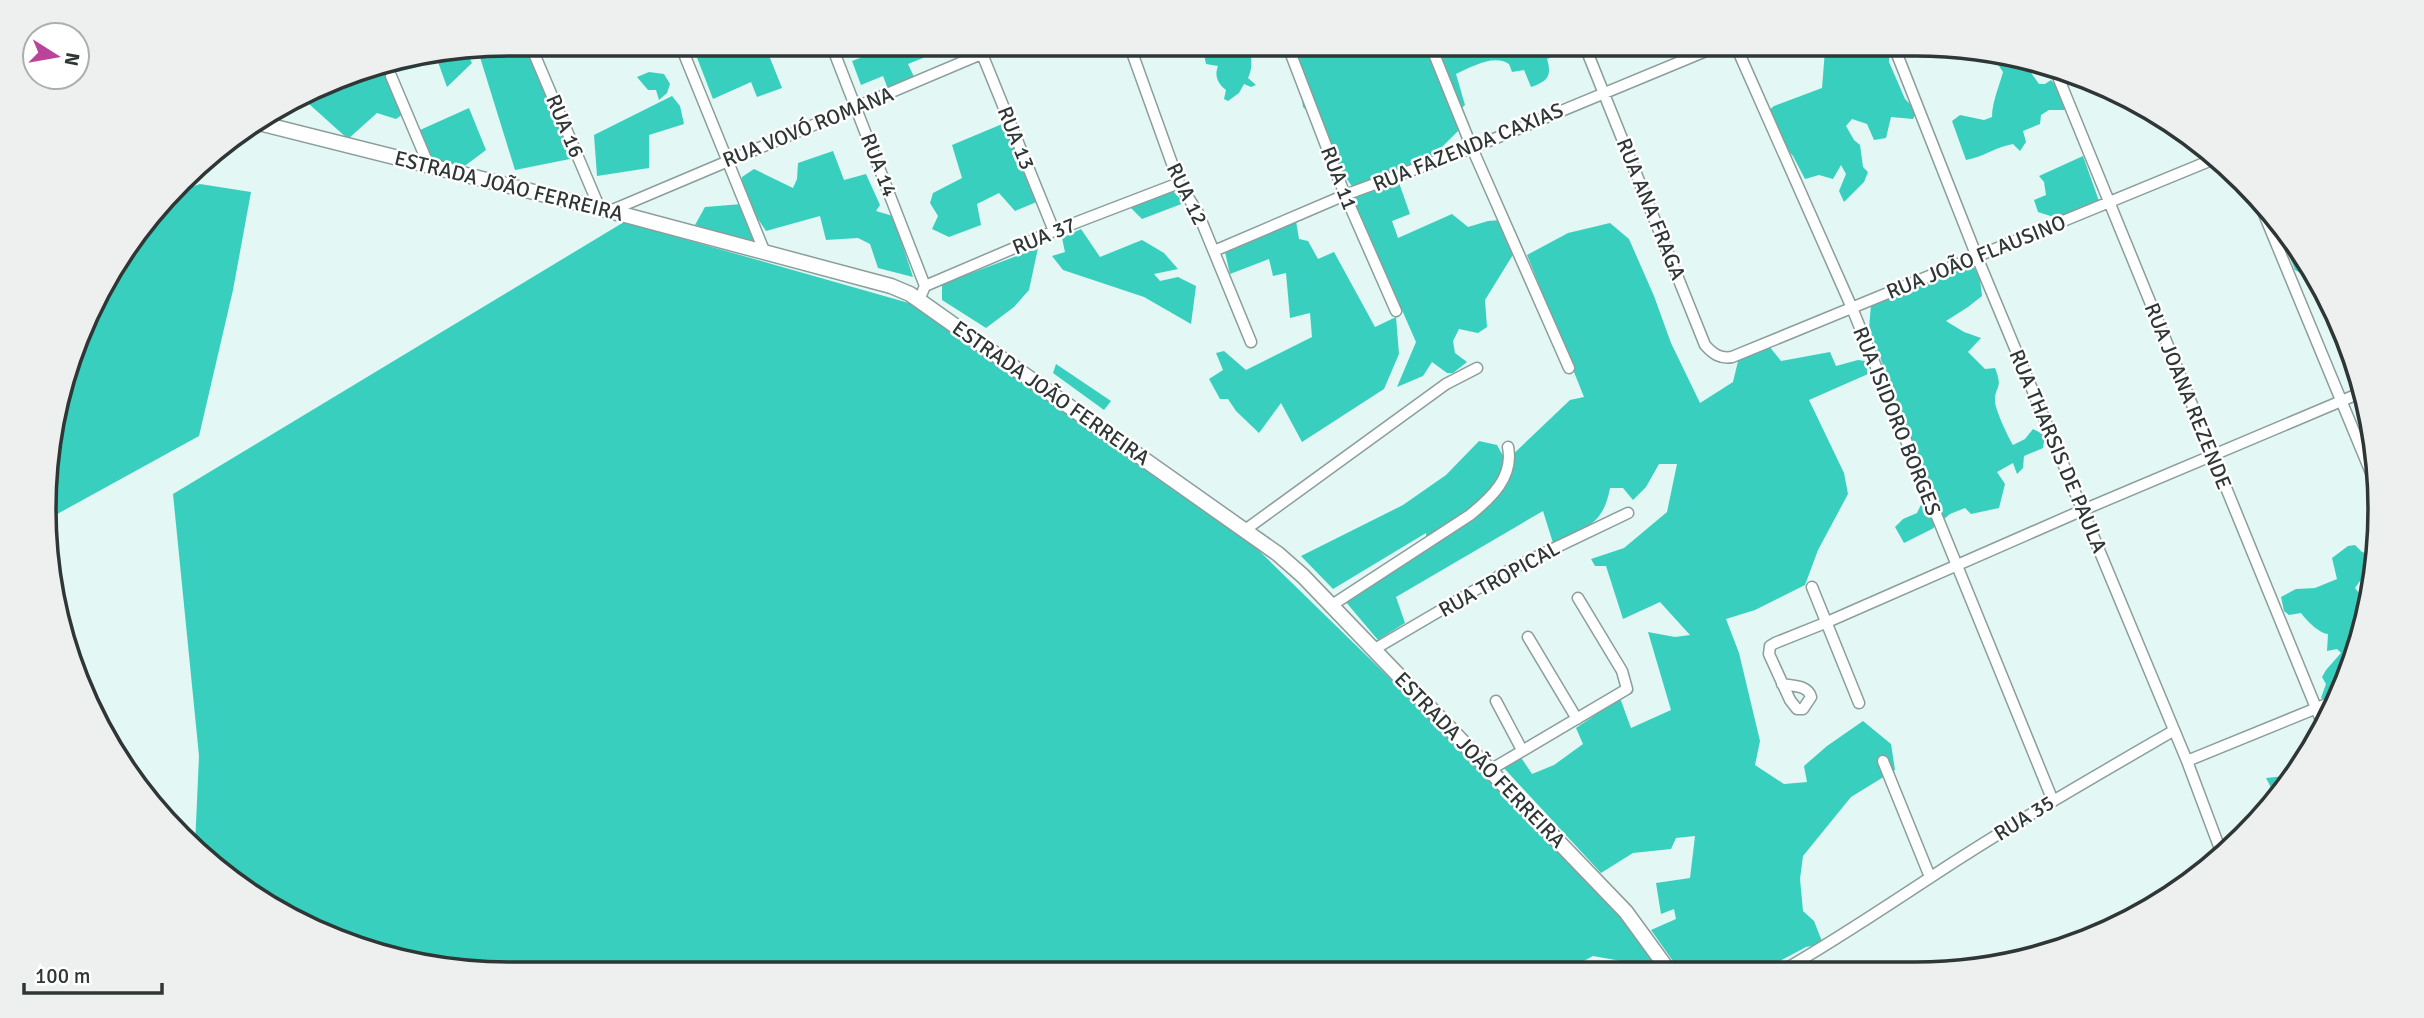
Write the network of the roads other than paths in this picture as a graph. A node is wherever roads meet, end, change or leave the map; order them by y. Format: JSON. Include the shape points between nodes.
{"nodes":[{"id":1,"x":535,"y":56,"type":"edge"},
{"id":2,"x":685,"y":56,"type":"edge"},
{"id":3,"x":836,"y":56,"type":"edge"},
{"id":4,"x":965,"y":56,"type":"edge"},
{"id":5,"x":983,"y":56,"type":"edge"},
{"id":6,"x":1133,"y":56,"type":"edge"},
{"id":7,"x":1292,"y":56,"type":"edge"},
{"id":8,"x":1435,"y":56,"type":"edge"},
{"id":9,"x":1589,"y":56,"type":"edge"},
{"id":10,"x":1693,"y":56,"type":"edge"},
{"id":11,"x":1740,"y":56,"type":"edge"},
{"id":12,"x":1898,"y":56,"type":"edge"},
{"id":13,"x":391,"y":76,"type":"dead end"},
{"id":14,"x":2059,"y":79,"type":"edge"},
{"id":15,"x":1604,"y":92,"type":"junction"},
{"id":16,"x":857,"y":107,"type":"junction"},
{"id":17,"x":268,"y":125,"type":"edge"},
{"id":18,"x":1472,"y":148,"type":"junction"},
{"id":19,"x":729,"y":160,"type":"junction"},
{"id":20,"x":2206,"y":162,"type":"edge"},
{"id":21,"x":429,"y":166,"type":"junction"},
{"id":22,"x":1179,"y":183,"type":"junction"},
{"id":23,"x":1345,"y":195,"type":"junction"},
{"id":24,"x":2109,"y":202,"type":"junction"},
{"id":25,"x":605,"y":210,"type":"junction"},
{"id":26,"x":2270,"y":228,"type":"edge"},
{"id":27,"x":1054,"y":231,"type":"junction"},
{"id":28,"x":1214,"y":251,"type":"junction"},
{"id":29,"x":765,"y":253,"type":"junction"},
{"id":30,"x":1977,"y":257,"type":"junction"},
{"id":31,"x":922,"y":293,"type":"junction"},
{"id":32,"x":1852,"y":308,"type":"junction"},
{"id":33,"x":1396,"y":311,"type":"dead end"},
{"id":34,"x":1251,"y":342,"type":"dead end"},
{"id":35,"x":1732,"y":357,"type":"joint"},
{"id":36,"x":1476,"y":368,"type":"dead end"},
{"id":37,"x":1569,"y":368,"type":"dead end"},
{"id":38,"x":2354,"y":396,"type":"edge"},
{"id":39,"x":2342,"y":401,"type":"junction"},
{"id":40,"x":1508,"y":447,"type":"dead end"},
{"id":41,"x":2213,"y":457,"type":"junction"},
{"id":42,"x":2365,"y":457,"type":"edge"},
{"id":43,"x":2083,"y":510,"type":"junction"},
{"id":44,"x":1628,"y":513,"type":"dead end"},
{"id":45,"x":1245,"y":530,"type":"junction"},
{"id":46,"x":1956,"y":565,"type":"junction"},
{"id":47,"x":1812,"y":587,"type":"dead end"},
{"id":48,"x":1578,"y":598,"type":"dead end"},
{"id":49,"x":1332,"y":605,"type":"junction"},
{"id":50,"x":1825,"y":623,"type":"junction"},
{"id":51,"x":1528,"y":637,"type":"dead end"},
{"id":52,"x":1373,"y":650,"type":"junction"},
{"id":53,"x":1782,"y":684,"type":"dead end"},
{"id":54,"x":1496,"y":701,"type":"dead end"},
{"id":55,"x":1859,"y":703,"type":"dead end"},
{"id":56,"x":2322,"y":706,"type":"edge"},
{"id":57,"x":2316,"y":709,"type":"junction"},
{"id":58,"x":2318,"y":714,"type":"edge"},
{"id":59,"x":1577,"y":719,"type":"junction"},
{"id":60,"x":2173,"y":731,"type":"junction"},
{"id":61,"x":1522,"y":750,"type":"junction"},
{"id":62,"x":1883,"y":761,"type":"dead end"},
{"id":63,"x":2187,"y":761,"type":"junction"},
{"id":64,"x":1490,"y":770,"type":"junction"},
{"id":65,"x":2053,"y":801,"type":"junction"},
{"id":66,"x":2218,"y":846,"type":"edge"},
{"id":67,"x":1930,"y":877,"type":"junction"},
{"id":68,"x":1662,"y":962,"type":"edge"},
{"id":69,"x":1797,"y":962,"type":"edge"}],
"edges":[{"from":1,"to":25,"type":"street","name":"RUA 16"},
{"from":2,"to":19,"type":"street"},
{"from":3,"to":16,"type":"street","name":"RUA 14"},
{"from":4,"to":16,"type":"street","name":"RUA VOVÓ ROMANA"},
{"from":5,"to":27,"type":"street","name":"RUA 13"},
{"from":6,"to":22,"type":"street","name":"RUA 12"},
{"from":7,"to":23,"type":"street","name":"RUA 11"},
{"from":8,"to":18,"type":"street"},
{"from":9,"to":15,"type":"street","name":"RUA ANA FRAGA"},
{"from":10,"to":15,"type":"street","name":"RUA FAZENDA CAXIAS"},
{"from":11,"to":32,"type":"street","name":"RUA ISIDORO BORGES"},
{"from":12,"to":30,"type":"street","name":"RUA THARSIS DE PAULA"},
{"from":13,"to":21,"type":"street"},
{"from":14,"to":24,"type":"street","name":"RUA JOANA REZENDE"},
{"from":15,"to":18,"type":"street","name":"RUA FAZENDA CAXIAS"},
{"from":15,"to":35,"type":"street","name":"RUA ANA FRAGA","via":[[1705,345],[1714,354]]},
{"from":16,"to":19,"type":"street","name":"RUA VOVÓ ROMANA"},
{"from":16,"to":31,"type":"street","name":"RUA 14"},
{"from":17,"to":21,"type":"street","name":"ESTRADA JOÃO FERREIRA"},
{"from":18,"to":23,"type":"street","name":"RUA FAZENDA CAXIAS"},
{"from":18,"to":37,"type":"street"},
{"from":19,"to":25,"type":"street","name":"RUA VOVÓ ROMANA"},
{"from":19,"to":29,"type":"street"},
{"from":20,"to":24,"type":"street","name":"RUA JOÃO FLAUSINO"},
{"from":21,"to":25,"type":"street","name":"ESTRADA JOÃO FERREIRA"},
{"from":22,"to":27,"type":"street","name":"RUA 37"},
{"from":22,"to":28,"type":"street","name":"RUA 12"},
{"from":23,"to":28,"type":"street","name":"RUA FAZENDA CAXIAS"},
{"from":23,"to":33,"type":"street","name":"RUA 11"},
{"from":24,"to":30,"type":"street","name":"RUA JOÃO FLAUSINO"},
{"from":24,"to":41,"type":"street","name":"RUA JOANA REZENDE"},
{"from":25,"to":29,"type":"street","name":"ESTRADA JOÃO FERREIRA"},
{"from":26,"to":39,"type":"street"},
{"from":27,"to":31,"type":"street","name":"RUA 37"},
{"from":28,"to":34,"type":"street","name":"RUA 12"},
{"from":29,"to":31,"type":"street","name":"ESTRADA JOÃO FERREIRA"},
{"from":30,"to":32,"type":"street","name":"RUA JOÃO FLAUSINO"},
{"from":30,"to":43,"type":"street","name":"RUA THARSIS DE PAULA"},
{"from":31,"to":45,"type":"street","name":"ESTRADA JOÃO FERREIRA"},
{"from":32,"to":35,"type":"street","name":"RUA JOÃO FLAUSINO"},
{"from":32,"to":46,"type":"street","name":"RUA ISIDORO BORGES"},
{"from":36,"to":45,"type":"street","via":[[1446,384]]},
{"from":38,"to":39,"type":"street"},
{"from":39,"to":41,"type":"street"},
{"from":39,"to":42,"type":"street"},
{"from":40,"to":49,"type":"street","via":[[1506,476],[1485,502]]},
{"from":41,"to":43,"type":"street"},
{"from":41,"to":57,"type":"street","name":"RUA JOANA REZENDE"},
{"from":43,"to":46,"type":"street"},
{"from":43,"to":60,"type":"street","name":"RUA THARSIS DE PAULA"},
{"from":44,"to":52,"type":"street","name":"RUA TROPICAL","via":[[1511,569]]},
{"from":45,"to":49,"type":"street","name":"ESTRADA JOÃO FERREIRA"},
{"from":46,"to":50,"type":"street"},
{"from":46,"to":65,"type":"street","name":"RUA ISIDORO BORGES"},
{"from":47,"to":50,"type":"street"},
{"from":48,"to":59,"type":"street","via":[[1627,685],[1625,692]]},
{"from":49,"to":52,"type":"street","name":"ESTRADA JOÃO FERREIRA"},
{"from":50,"to":53,"type":"street","via":[[1770,646]]},
{"from":50,"to":55,"type":"street"},
{"from":51,"to":59,"type":"street"},
{"from":52,"to":64,"type":"street","name":"ESTRADA JOÃO FERREIRA"},
{"from":54,"to":61,"type":"street"},
{"from":56,"to":57,"type":"street"},
{"from":57,"to":58,"type":"street","name":"RUA JOANA REZENDE"},
{"from":57,"to":63,"type":"street"},
{"from":59,"to":61,"type":"street"},
{"from":60,"to":63,"type":"street","name":"RUA THARSIS DE PAULA"},
{"from":60,"to":65,"type":"street","name":"RUA 35"},
{"from":61,"to":64,"type":"street"},
{"from":62,"to":67,"type":"street"},
{"from":63,"to":66,"type":"street","name":"RUA THARSIS DE PAULA"},
{"from":64,"to":68,"type":"street","name":"ESTRADA JOÃO FERREIRA","via":[[1626,912]]},
{"from":65,"to":67,"type":"street","name":"RUA 35"},
{"from":67,"to":69,"type":"street","name":"RUA 35"}]}
